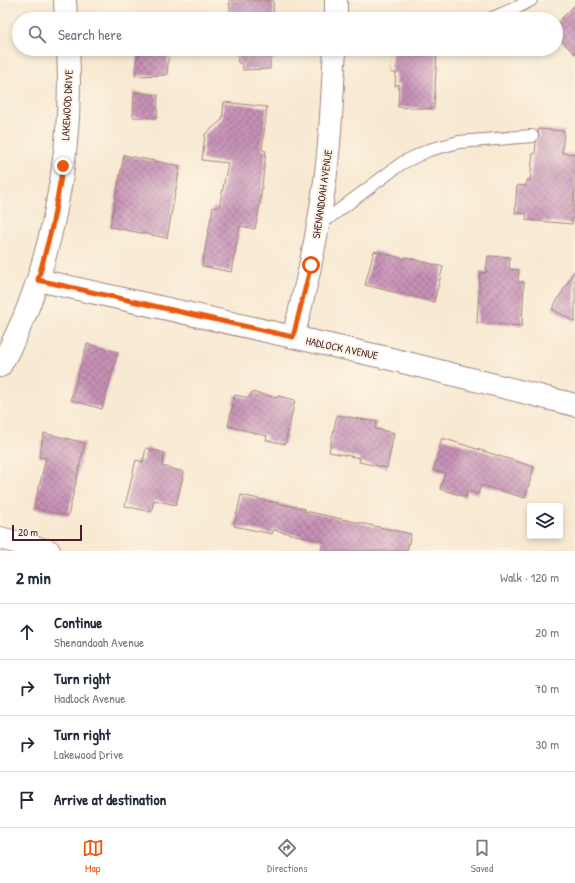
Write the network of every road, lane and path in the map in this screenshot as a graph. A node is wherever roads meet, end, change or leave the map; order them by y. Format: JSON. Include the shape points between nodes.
{"nodes":[{"id":1,"x":65,"y":0,"type":"edge"},
{"id":2,"x":336,"y":0,"type":"edge"},
{"id":3,"x":531,"y":0,"type":"edge"},
{"id":4,"x":66,"y":12,"type":"edge"},
{"id":5,"x":336,"y":12,"type":"edge"},
{"id":6,"x":508,"y":12,"type":"edge"},
{"id":7,"x":68,"y":56,"type":"edge"},
{"id":8,"x":335,"y":56,"type":"edge"},
{"id":9,"x":532,"y":136,"type":"dead end"},
{"id":10,"x":318,"y":226,"type":"junction"},
{"id":11,"x":38,"y":280,"type":"junction"},
{"id":12,"x":293,"y":337,"type":"junction"},
{"id":13,"x":0,"y":366,"type":"edge"},
{"id":14,"x":575,"y":405,"type":"edge"},
{"id":15,"x":0,"y":538,"type":"edge"},
{"id":16,"x":49,"y":551,"type":"edge"}],
"edges":[{"from":1,"to":4,"type":"street"},
{"from":2,"to":5,"type":"street"},
{"from":3,"to":6,"type":"lane"},
{"from":7,"to":11,"type":"street","name":"LAKEWOOD DRIVE","via":[[68,116],[63,166],[52,227]]},
{"from":8,"to":10,"type":"street","name":"SHENANDOAH AVENUE","via":[[330,140]]},
{"from":9,"to":10,"type":"lane","via":[[458,142],[429,150],[402,163]]},
{"from":10,"to":12,"type":"street","name":"SHENANDOAH AVENUE"},
{"from":11,"to":12,"type":"street","name":"HADLOCK AVENUE"},
{"from":11,"to":13,"type":"street","name":"LAKEWOOD DRIVE","via":[[22,322]]},
{"from":12,"to":14,"type":"street","name":"HADLOCK AVENUE"},
{"from":15,"to":16,"type":"street"}]}
